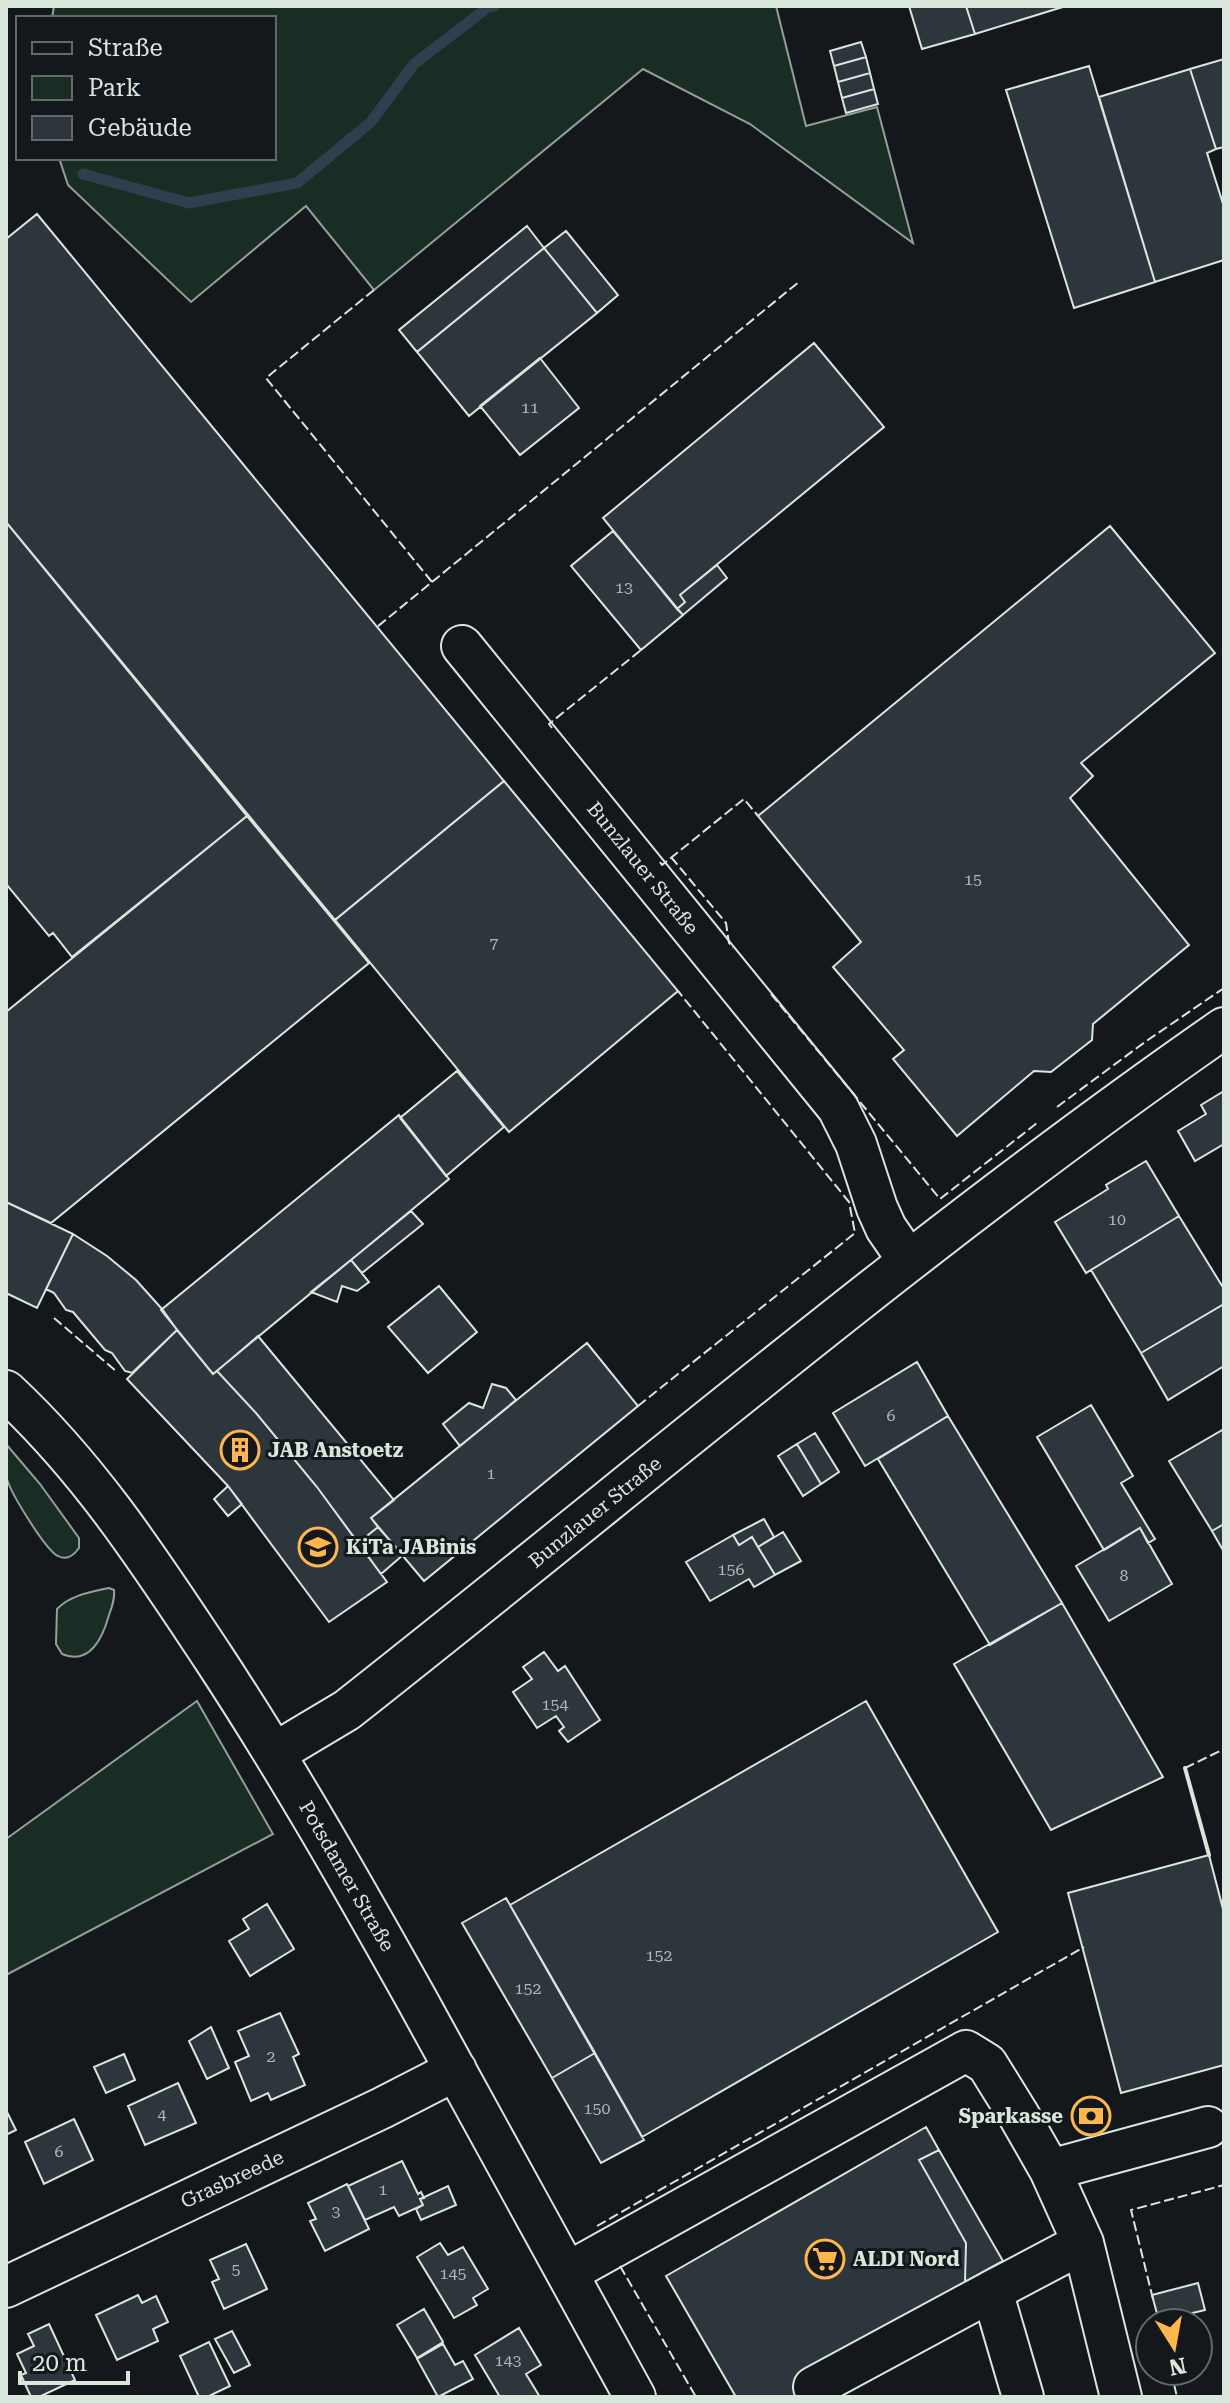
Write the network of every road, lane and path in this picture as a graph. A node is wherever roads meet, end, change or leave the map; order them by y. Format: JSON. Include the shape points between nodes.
{"nodes":[{"id":1,"x":462,"y":646,"type":"dead end"},
{"id":2,"x":1224,"y":1028,"type":"edge"},
{"id":3,"x":908,"y":1260,"type":"junction"},
{"id":4,"x":6,"y":1391,"type":"edge"},
{"id":5,"x":275,"y":1753,"type":"junction"},
{"id":6,"x":456,"y":2070,"type":"junction"},
{"id":7,"x":1208,"y":2127,"type":"dead end"},
{"id":8,"x":1050,"y":2170,"type":"junction"},
{"id":9,"x":1083,"y":2243,"type":"junction"},
{"id":10,"x":567,"y":2273,"type":"junction"},
{"id":11,"x":6,"y":2287,"type":"edge"},
{"id":12,"x":992,"y":2291,"type":"junction"},
{"id":13,"x":814,"y":2387,"type":"dead end"},
{"id":14,"x":635,"y":2397,"type":"edge"},
{"id":15,"x":1023,"y":2397,"type":"edge"},
{"id":16,"x":1121,"y":2397,"type":"edge"}],
"edges":[{"from":1,"to":3,"type":"street","name":"Bunzlauer Straße","via":[[838,1108],[882,1218]]},
{"from":2,"to":3,"type":"street","name":"Bunzlauer Straße"},
{"from":3,"to":5,"type":"street","name":"Bunzlauer Straße","via":[[347,1710]]},
{"from":4,"to":5,"type":"street","name":"Potsdamer Straße","via":[[56,1439],[107,1504]]},
{"from":5,"to":6,"type":"street","name":"Potsdamer Straße"},
{"from":6,"to":10,"type":"street","name":"Potsdamer Straße"},
{"from":6,"to":11,"type":"street","name":"Grasbreede"},
{"from":7,"to":8,"type":"street"},
{"from":8,"to":9,"type":"street"},
{"from":8,"to":10,"type":"street","via":[[987,2064],[966,2051]]},
{"from":9,"to":12,"type":"street"},
{"from":9,"to":16,"type":"street"},
{"from":10,"to":14,"type":"street","name":"Potsdamer Straße"},
{"from":12,"to":13,"type":"street"},
{"from":12,"to":15,"type":"street"}]}
